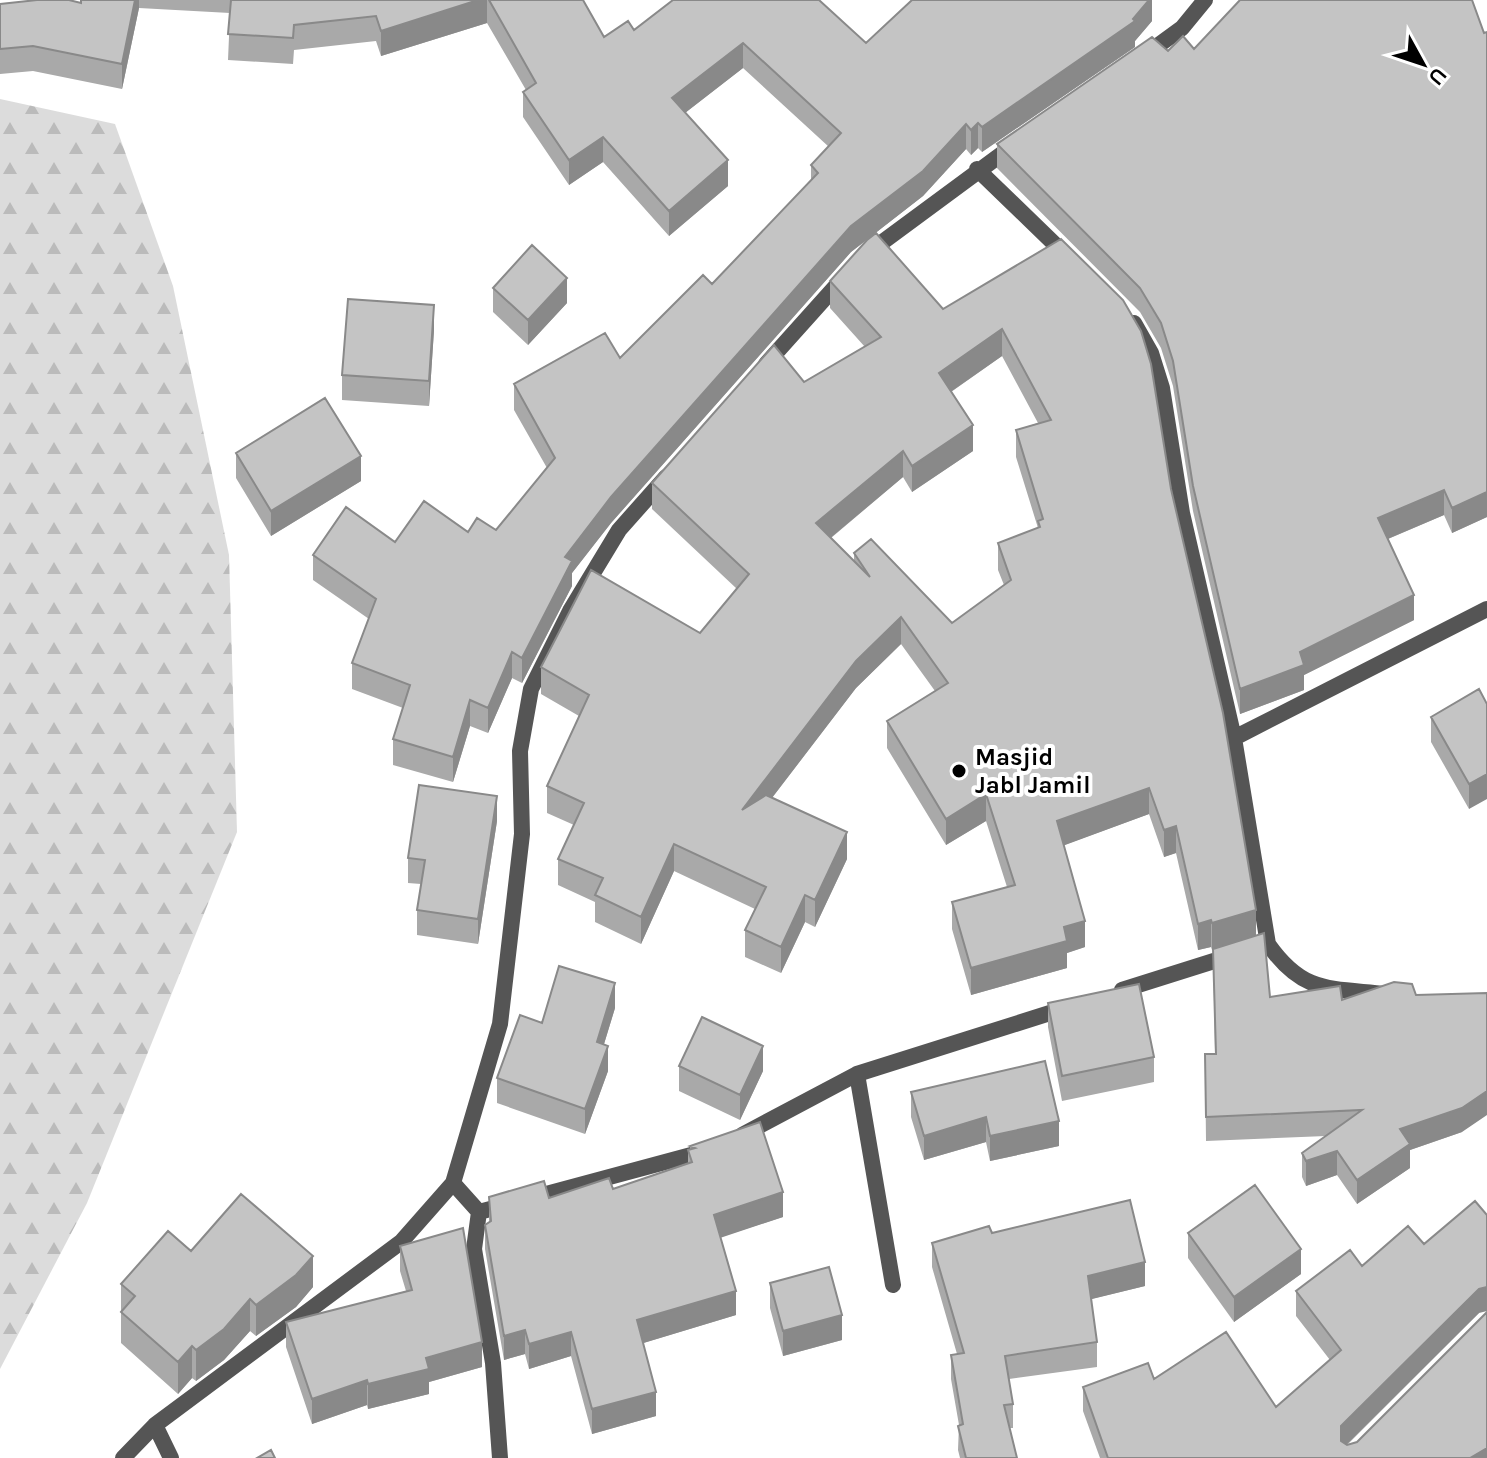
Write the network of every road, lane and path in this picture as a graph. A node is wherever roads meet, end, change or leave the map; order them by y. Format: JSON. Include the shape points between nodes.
{"nodes":[{"id":1,"x":1205,"y":0,"type":"edge"},
{"id":2,"x":1128,"y":68,"type":"edge"},
{"id":3,"x":1028,"y":135,"type":"edge"},
{"id":4,"x":977,"y":169,"type":"junction"},
{"id":5,"x":1077,"y":266,"type":"edge"},
{"id":6,"x":1121,"y":309,"type":"edge"},
{"id":7,"x":755,"y":377,"type":"edge"},
{"id":8,"x":682,"y":459,"type":"edge"},
{"id":9,"x":1487,"y":609,"type":"edge"},
{"id":10,"x":1234,"y":738,"type":"junction"},
{"id":11,"x":1268,"y":944,"type":"junction"},
{"id":12,"x":1408,"y":997,"type":"edge"},
{"id":13,"x":857,"y":1074,"type":"junction"},
{"id":14,"x":453,"y":1183,"type":"junction"},
{"id":15,"x":479,"y":1212,"type":"junction"},
{"id":16,"x":893,"y":1285,"type":"dead end"},
{"id":17,"x":155,"y":1425,"type":"junction"},
{"id":18,"x":123,"y":1458,"type":"edge"},
{"id":19,"x":171,"y":1458,"type":"edge"},
{"id":20,"x":500,"y":1458,"type":"edge"}],
"edges":[{"from":1,"to":2,"type":"street","via":[[1182,28]]},
{"from":3,"to":4,"type":"street"},
{"from":4,"to":5,"type":"street"},
{"from":4,"to":7,"type":"street","via":[[859,259]]},
{"from":6,"to":10,"type":"street","via":[[1151,353],[1162,388],[1182,513]]},
{"from":8,"to":14,"type":"street","via":[[619,530],[531,689],[520,751],[522,834],[500,1024]]},
{"from":9,"to":10,"type":"street"},
{"from":10,"to":11,"type":"street"},
{"from":11,"to":12,"type":"street","via":[[1285,967],[1314,986]]},
{"from":11,"to":13,"type":"street"},
{"from":13,"to":15,"type":"street","via":[[723,1143]]},
{"from":13,"to":16,"type":"street"},
{"from":14,"to":15,"type":"street"},
{"from":14,"to":17,"type":"street","via":[[401,1242]]},
{"from":15,"to":20,"type":"street","via":[[474,1249],[493,1363]]},
{"from":17,"to":18,"type":"street"},
{"from":17,"to":19,"type":"street"}]}
